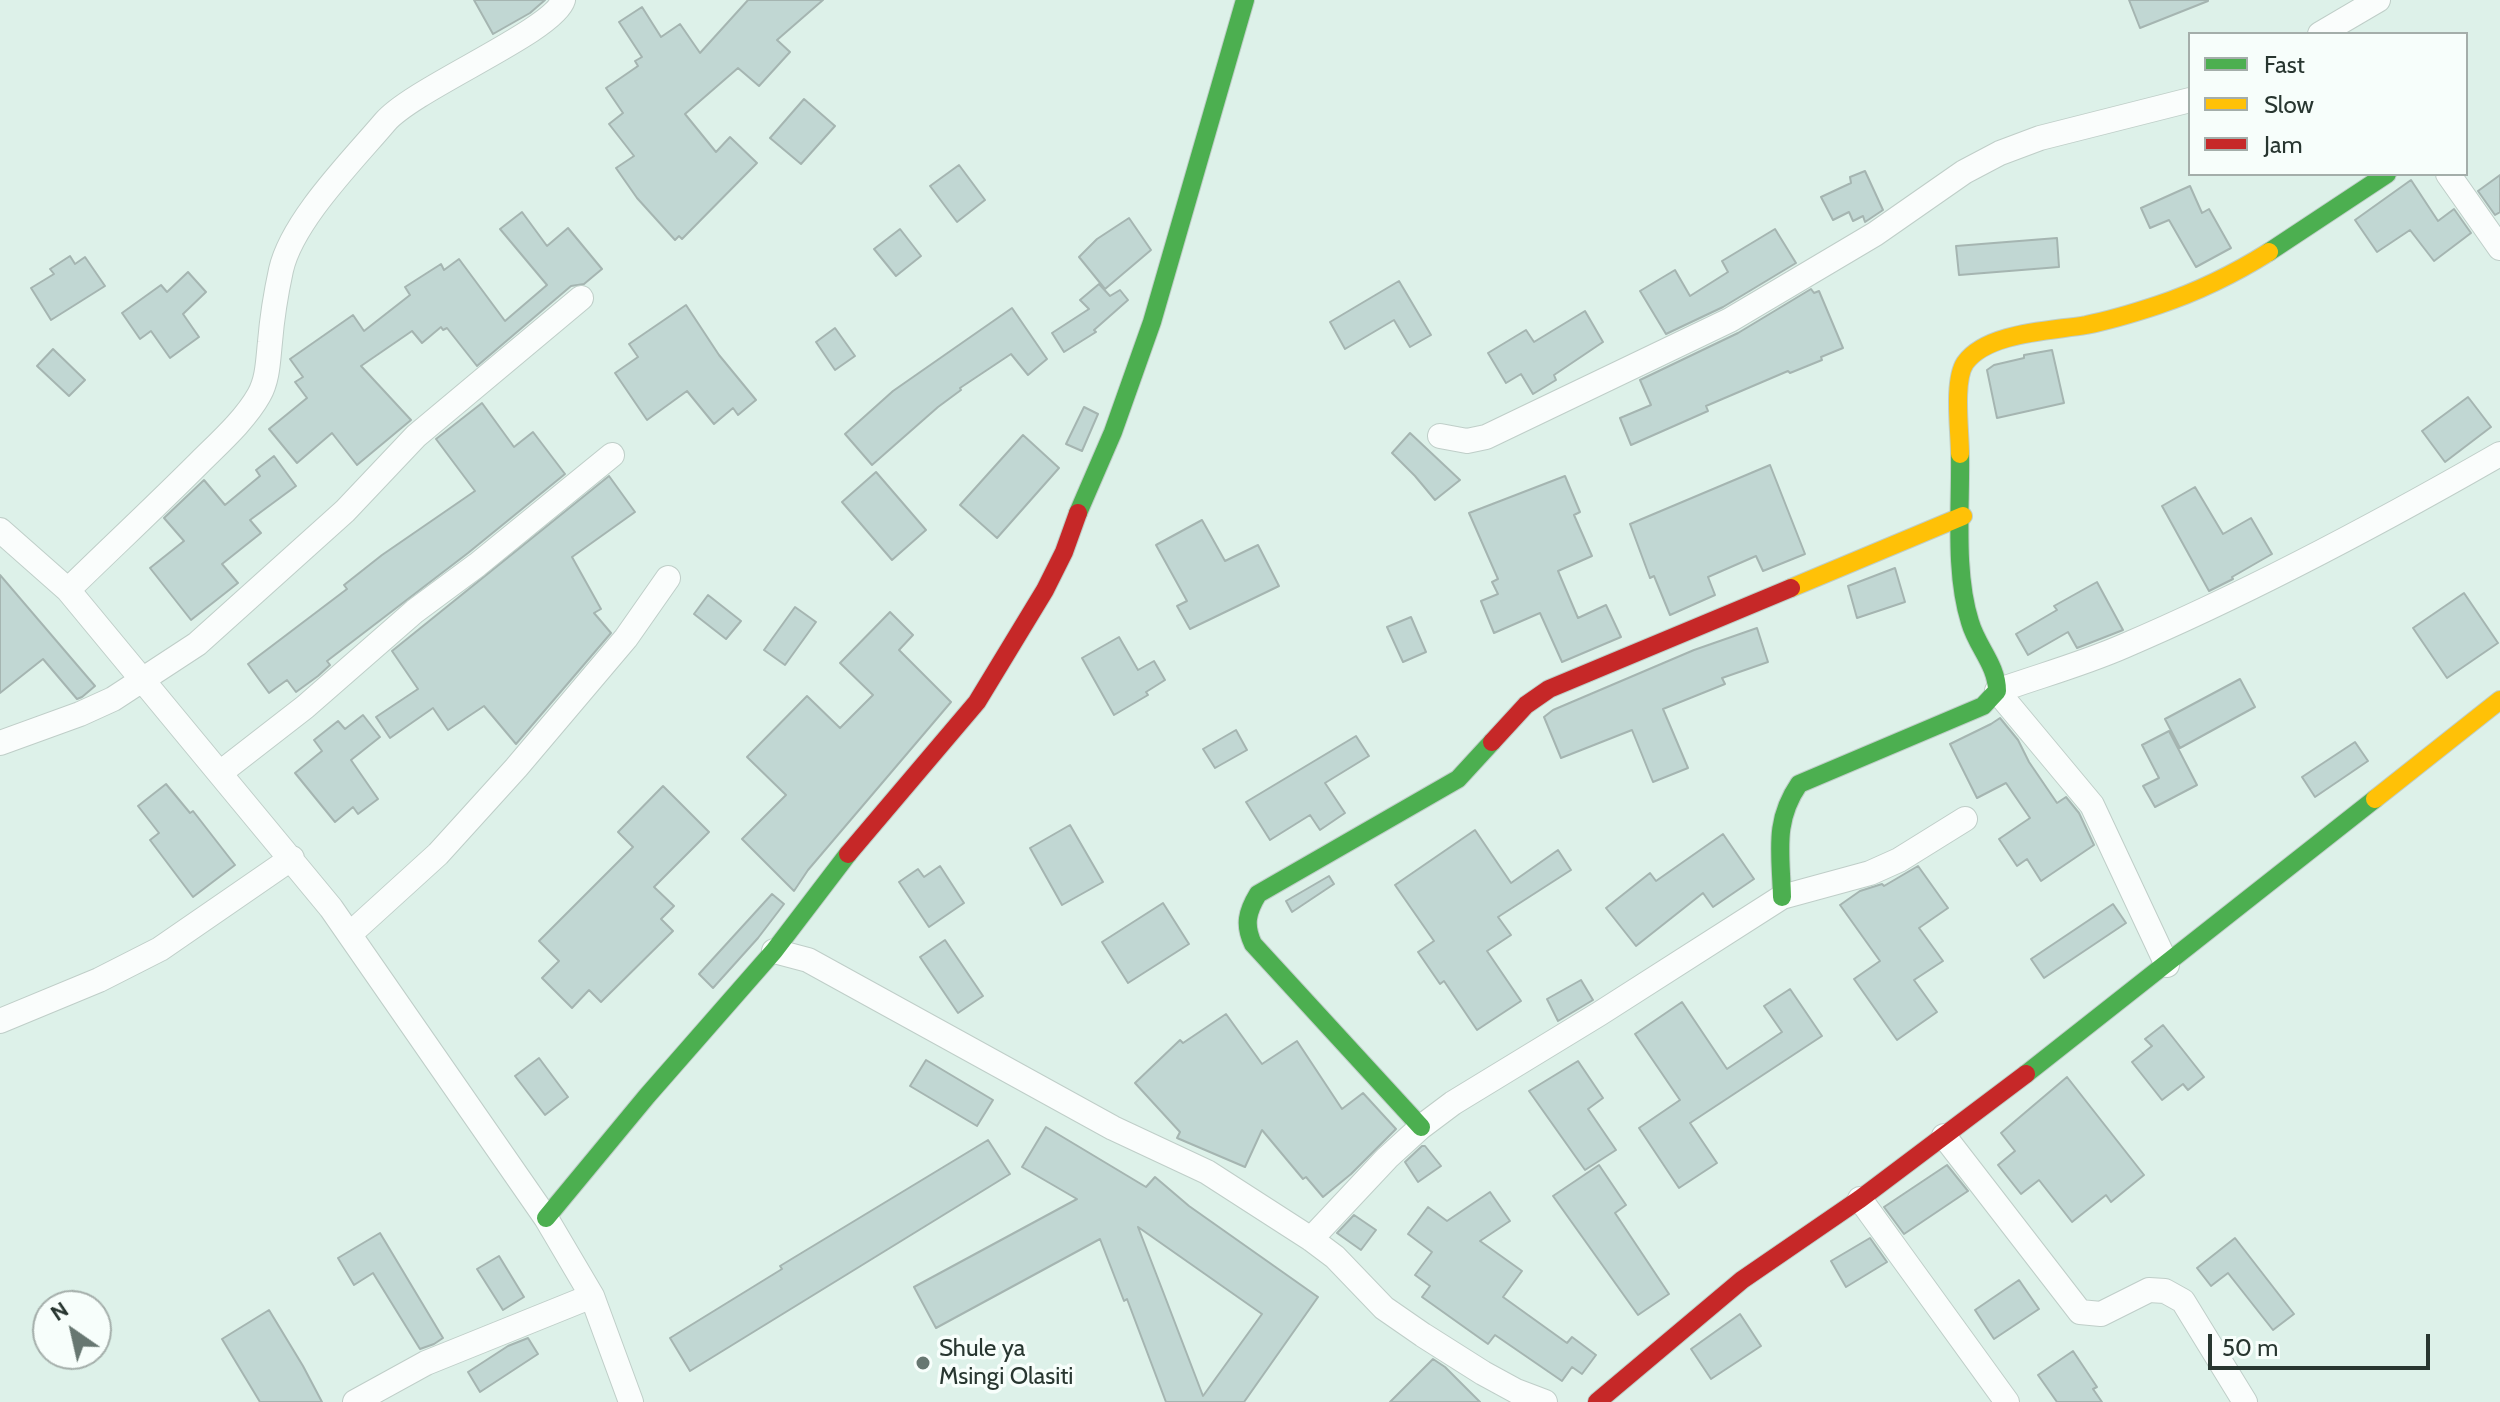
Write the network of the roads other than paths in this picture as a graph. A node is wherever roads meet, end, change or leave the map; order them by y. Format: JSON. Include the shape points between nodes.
{"nodes":[{"id":1,"x":563,"y":0,"type":"edge"},
{"id":2,"x":1245,"y":0,"type":"edge"},
{"id":3,"x":2378,"y":0,"type":"edge"},
{"id":4,"x":2323,"y":32,"type":"edge"},
{"id":5,"x":2188,"y":101,"type":"edge"},
{"id":6,"x":2384,"y":176,"type":"edge"},
{"id":7,"x":2449,"y":176,"type":"edge"},
{"id":8,"x":2500,"y":248,"type":"edge"},
{"id":9,"x":581,"y":298,"type":"dead end"},
{"id":10,"x":1440,"y":436,"type":"dead end"},
{"id":11,"x":2500,"y":454,"type":"edge"},
{"id":12,"x":612,"y":455,"type":"dead end"},
{"id":13,"x":1963,"y":516,"type":"junction"},
{"id":14,"x":0,"y":530,"type":"edge"},
{"id":15,"x":668,"y":578,"type":"dead end"},
{"id":16,"x":68,"y":590,"type":"junction"},
{"id":17,"x":142,"y":680,"type":"junction"},
{"id":18,"x":1997,"y":691,"type":"junction"},
{"id":19,"x":2500,"y":700,"type":"edge"},
{"id":20,"x":0,"y":743,"type":"edge"},
{"id":21,"x":220,"y":773,"type":"junction"},
{"id":22,"x":1965,"y":819,"type":"dead end"},
{"id":23,"x":292,"y":858,"type":"junction"},
{"id":24,"x":1782,"y":897,"type":"junction"},
{"id":25,"x":350,"y":934,"type":"junction"},
{"id":26,"x":774,"y":951,"type":"junction"},
{"id":27,"x":2167,"y":965,"type":"junction"},
{"id":28,"x":0,"y":1021,"type":"edge"},
{"id":29,"x":1421,"y":1127,"type":"junction"},
{"id":30,"x":1944,"y":1136,"type":"junction"},
{"id":31,"x":1860,"y":1199,"type":"junction"},
{"id":32,"x":546,"y":1218,"type":"junction"},
{"id":33,"x":1311,"y":1239,"type":"junction"},
{"id":34,"x":592,"y":1296,"type":"junction"},
{"id":35,"x":1511,"y":1396,"type":"edge"},
{"id":36,"x":355,"y":1402,"type":"edge"},
{"id":37,"x":631,"y":1402,"type":"edge"},
{"id":38,"x":1545,"y":1402,"type":"edge"},
{"id":39,"x":1597,"y":1402,"type":"edge"},
{"id":40,"x":2007,"y":1402,"type":"edge"},
{"id":41,"x":2245,"y":1402,"type":"edge"}],
"edges":[{"from":1,"to":16,"type":"street","via":[[559,10],[534,28],[389,117],[347,167],[297,231],[281,268],[267,372],[254,403]]},
{"from":2,"to":26,"type":"street","via":[[1152,322],[1064,552],[977,702],[846,856]]},
{"from":3,"to":4,"type":"street"},
{"from":5,"to":10,"type":"street","via":[[2000,153],[1875,234],[1677,347],[1486,437],[1467,441]]},
{"from":6,"to":13,"type":"street","via":[[2212,284],[2151,308],[1982,347],[1959,378]]},
{"from":7,"to":8,"type":"street"},
{"from":9,"to":17,"type":"street","via":[[416,436],[345,511],[208,634]]},
{"from":11,"to":18,"type":"street","via":[[2219,602],[2122,647]]},
{"from":12,"to":21,"type":"street"},
{"from":13,"to":18,"type":"street","via":[[1965,606],[1997,677]]},
{"from":13,"to":29,"type":"street","via":[[1549,689],[1526,705],[1458,779],[1258,894],[1247,910],[1245,929],[1253,944]]},
{"from":14,"to":16,"type":"street"},
{"from":15,"to":25,"type":"street","via":[[626,638],[516,768],[438,854]]},
{"from":16,"to":17,"type":"street"},
{"from":17,"to":20,"type":"street","via":[[80,714]]},
{"from":17,"to":21,"type":"street"},
{"from":18,"to":24,"type":"street","via":[[1983,706],[1799,784],[1781,822]]},
{"from":18,"to":27,"type":"street","via":[[2092,805]]},
{"from":19,"to":27,"type":"street"},
{"from":21,"to":23,"type":"street"},
{"from":22,"to":24,"type":"street","via":[[1870,873]]},
{"from":23,"to":25,"type":"street"},
{"from":23,"to":28,"type":"street","via":[[160,949]]},
{"from":24,"to":29,"type":"street"},
{"from":25,"to":32,"type":"street"},
{"from":26,"to":32,"type":"street"},
{"from":26,"to":33,"type":"street","via":[[844,978],[1113,1128],[1207,1172]]},
{"from":27,"to":30,"type":"street"},
{"from":29,"to":33,"type":"street"},
{"from":30,"to":31,"type":"street"},
{"from":30,"to":41,"type":"street","via":[[2080,1312],[2101,1314],[2149,1290],[2165,1291],[2183,1301]]},
{"from":31,"to":39,"type":"street","via":[[1742,1280]]},
{"from":31,"to":40,"type":"street"},
{"from":32,"to":34,"type":"street"},
{"from":33,"to":35,"type":"street","via":[[1384,1308]]},
{"from":34,"to":36,"type":"street","via":[[426,1363]]},
{"from":34,"to":37,"type":"street"},
{"from":35,"to":38,"type":"street"}]}
